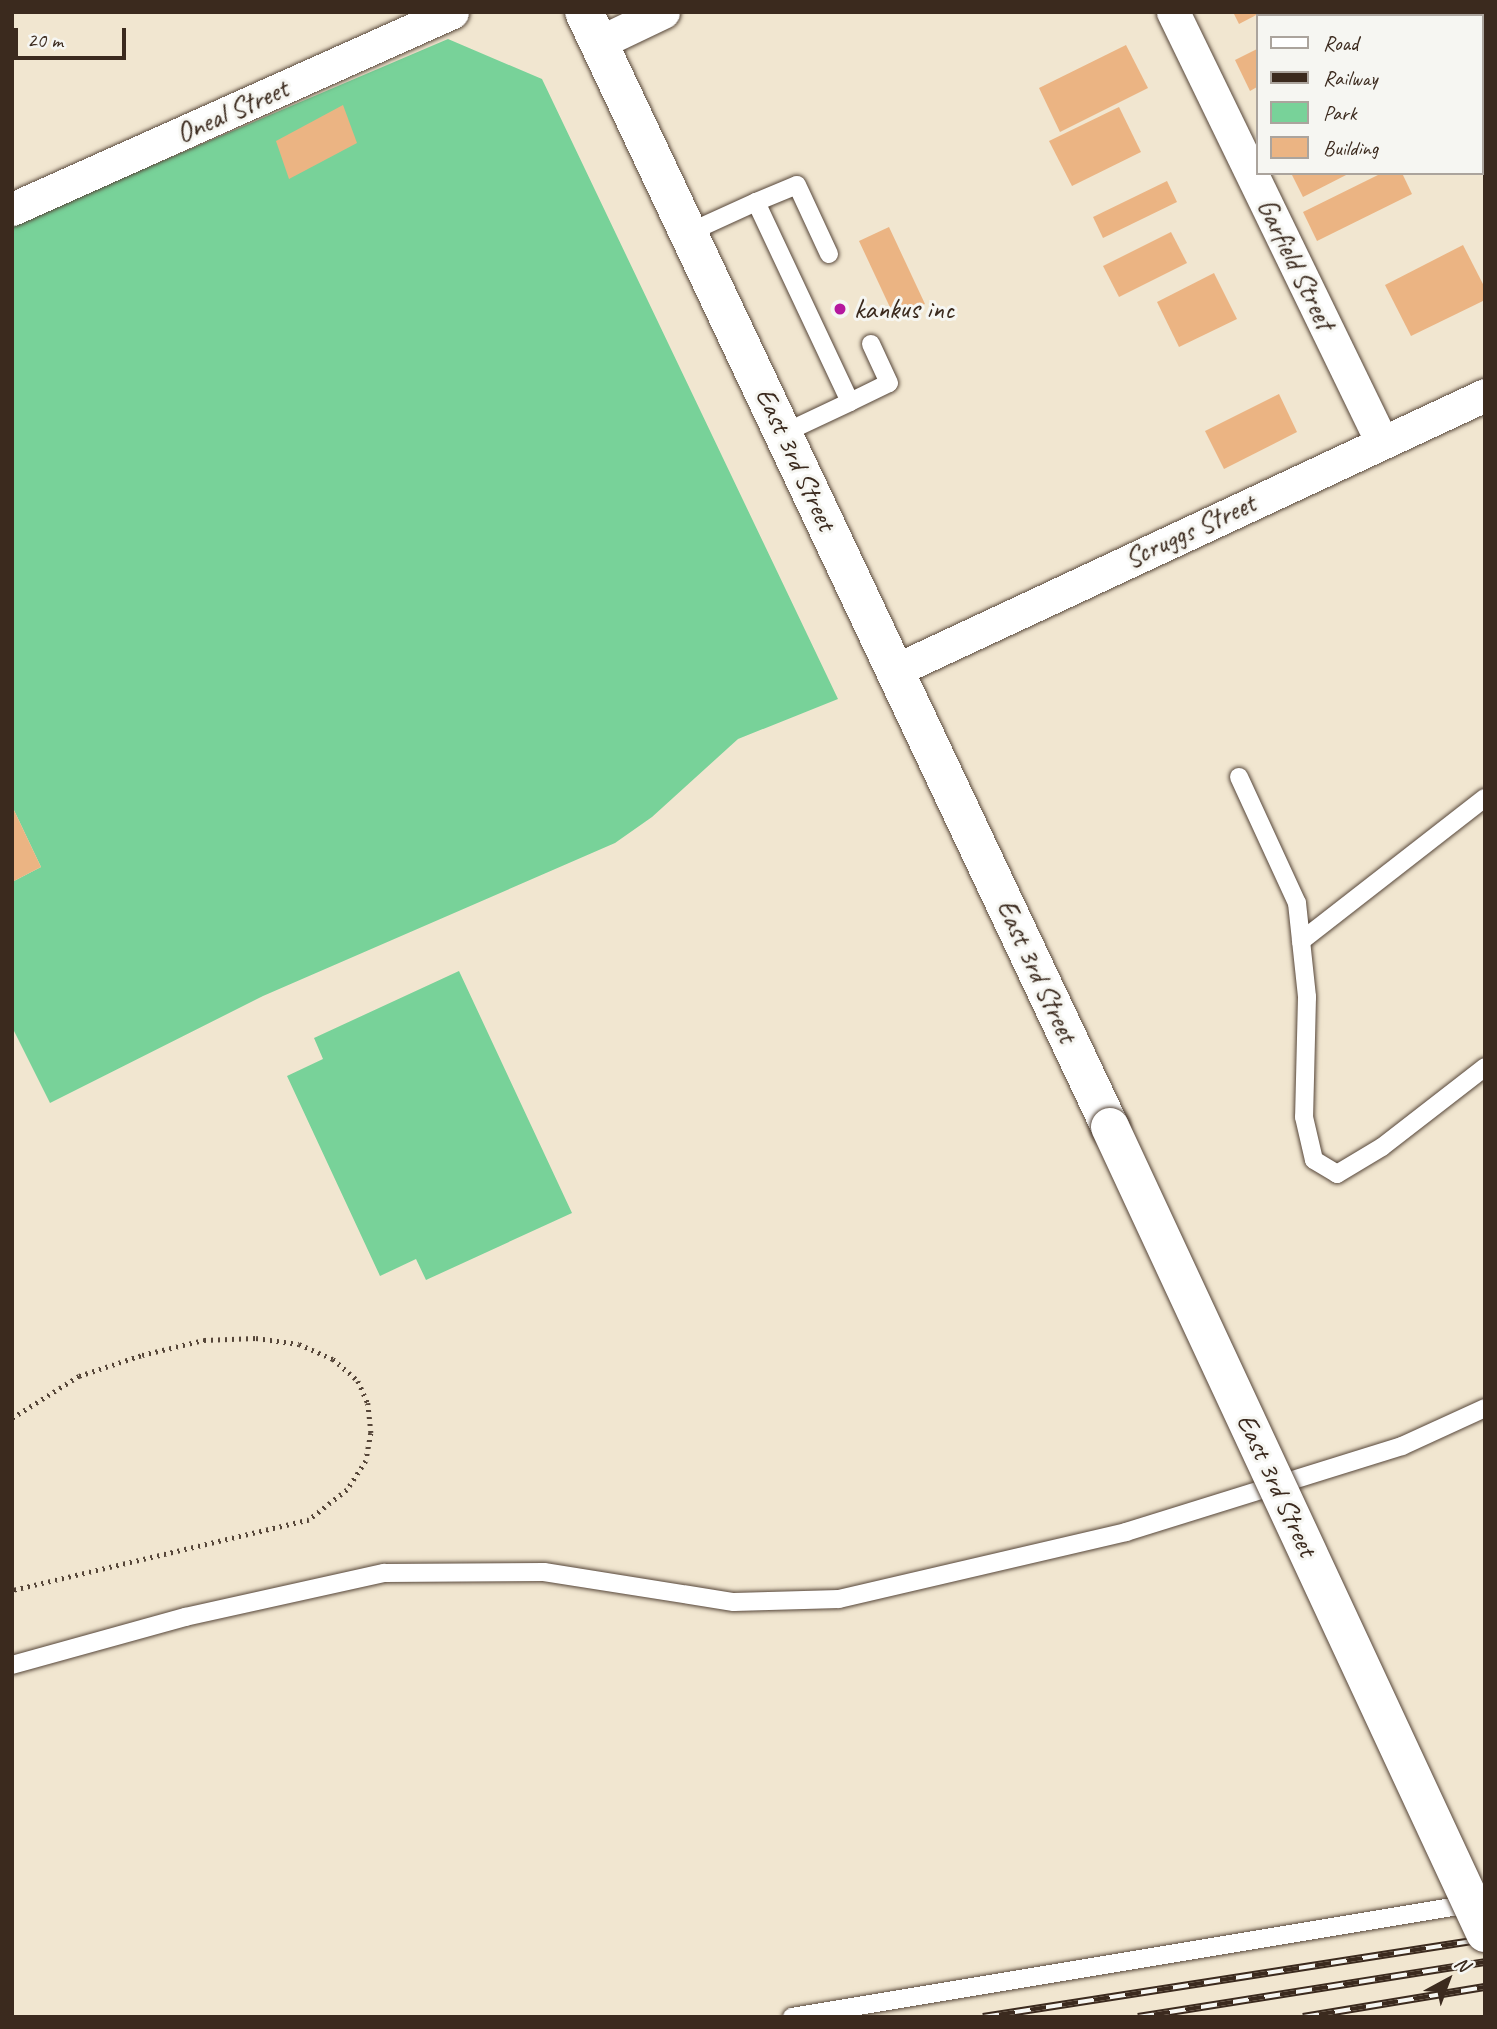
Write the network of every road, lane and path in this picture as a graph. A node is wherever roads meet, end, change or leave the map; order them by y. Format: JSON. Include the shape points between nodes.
{"nodes":[{"id":1,"x":452,"y":12,"type":"edge"},
{"id":2,"x":663,"y":12,"type":"edge"},
{"id":3,"x":1173,"y":12,"type":"edge"},
{"id":4,"x":591,"y":27,"type":"edge"},
{"id":5,"x":756,"y":202,"type":"junction"},
{"id":6,"x":12,"y":209,"type":"edge"},
{"id":7,"x":688,"y":233,"type":"junction"},
{"id":8,"x":829,"y":254,"type":"dead end"},
{"id":9,"x":871,"y":344,"type":"dead end"},
{"id":10,"x":1485,"y":395,"type":"edge"},
{"id":11,"x":850,"y":402,"type":"junction"},
{"id":12,"x":783,"y":433,"type":"junction"},
{"id":13,"x":1381,"y":440,"type":"junction"},
{"id":14,"x":896,"y":670,"type":"junction"},
{"id":15,"x":1239,"y":777,"type":"dead end"},
{"id":16,"x":1485,"y":798,"type":"edge"},
{"id":17,"x":1301,"y":941,"type":"junction"},
{"id":18,"x":1485,"y":1068,"type":"edge"},
{"id":19,"x":1485,"y":1408,"type":"edge"},
{"id":20,"x":12,"y":1418,"type":"edge"},
{"id":21,"x":12,"y":1591,"type":"edge"},
{"id":22,"x":12,"y":1665,"type":"edge"},
{"id":23,"x":1485,"y":1901,"type":"edge"},
{"id":24,"x":1485,"y":1933,"type":"edge"},
{"id":25,"x":792,"y":2017,"type":"edge"}],
"edges":[{"from":1,"to":6,"type":"street","name":"Oneal Street"},
{"from":2,"to":4,"type":"street"},
{"from":3,"to":13,"type":"street","name":"Garfield Street"},
{"from":4,"to":7,"type":"main road","name":"East 3rd Street"},
{"from":5,"to":7,"type":"lane"},
{"from":5,"to":8,"type":"lane","via":[[797,185]]},
{"from":5,"to":11,"type":"lane"},
{"from":7,"to":12,"type":"main road","name":"East 3rd Street"},
{"from":9,"to":11,"type":"lane","via":[[889,383]]},
{"from":10,"to":13,"type":"street","name":"Scruggs Street"},
{"from":11,"to":12,"type":"lane"},
{"from":12,"to":14,"type":"main road","name":"East 3rd Street"},
{"from":13,"to":14,"type":"street","name":"Scruggs Street"},
{"from":14,"to":24,"type":"main road","name":"East 3rd Street","bridge":true},
{"from":15,"to":17,"type":"lane","via":[[1297,903]]},
{"from":16,"to":17,"type":"lane"},
{"from":17,"to":18,"type":"lane","via":[[1307,997],[1304,1117],[1314,1160],[1337,1174],[1382,1147]]},
{"from":19,"to":22,"type":"lane","via":[[1402,1446],[1126,1532],[839,1599],[734,1602],[544,1572],[384,1573],[185,1617]]},
{"from":20,"to":21,"type":"path","via":[[79,1376],[142,1355],[204,1340],[256,1338],[299,1344],[332,1359],[358,1381],[368,1403],[371,1433],[366,1461],[347,1490],[310,1520]]},
{"from":23,"to":25,"type":"lane"}]}
